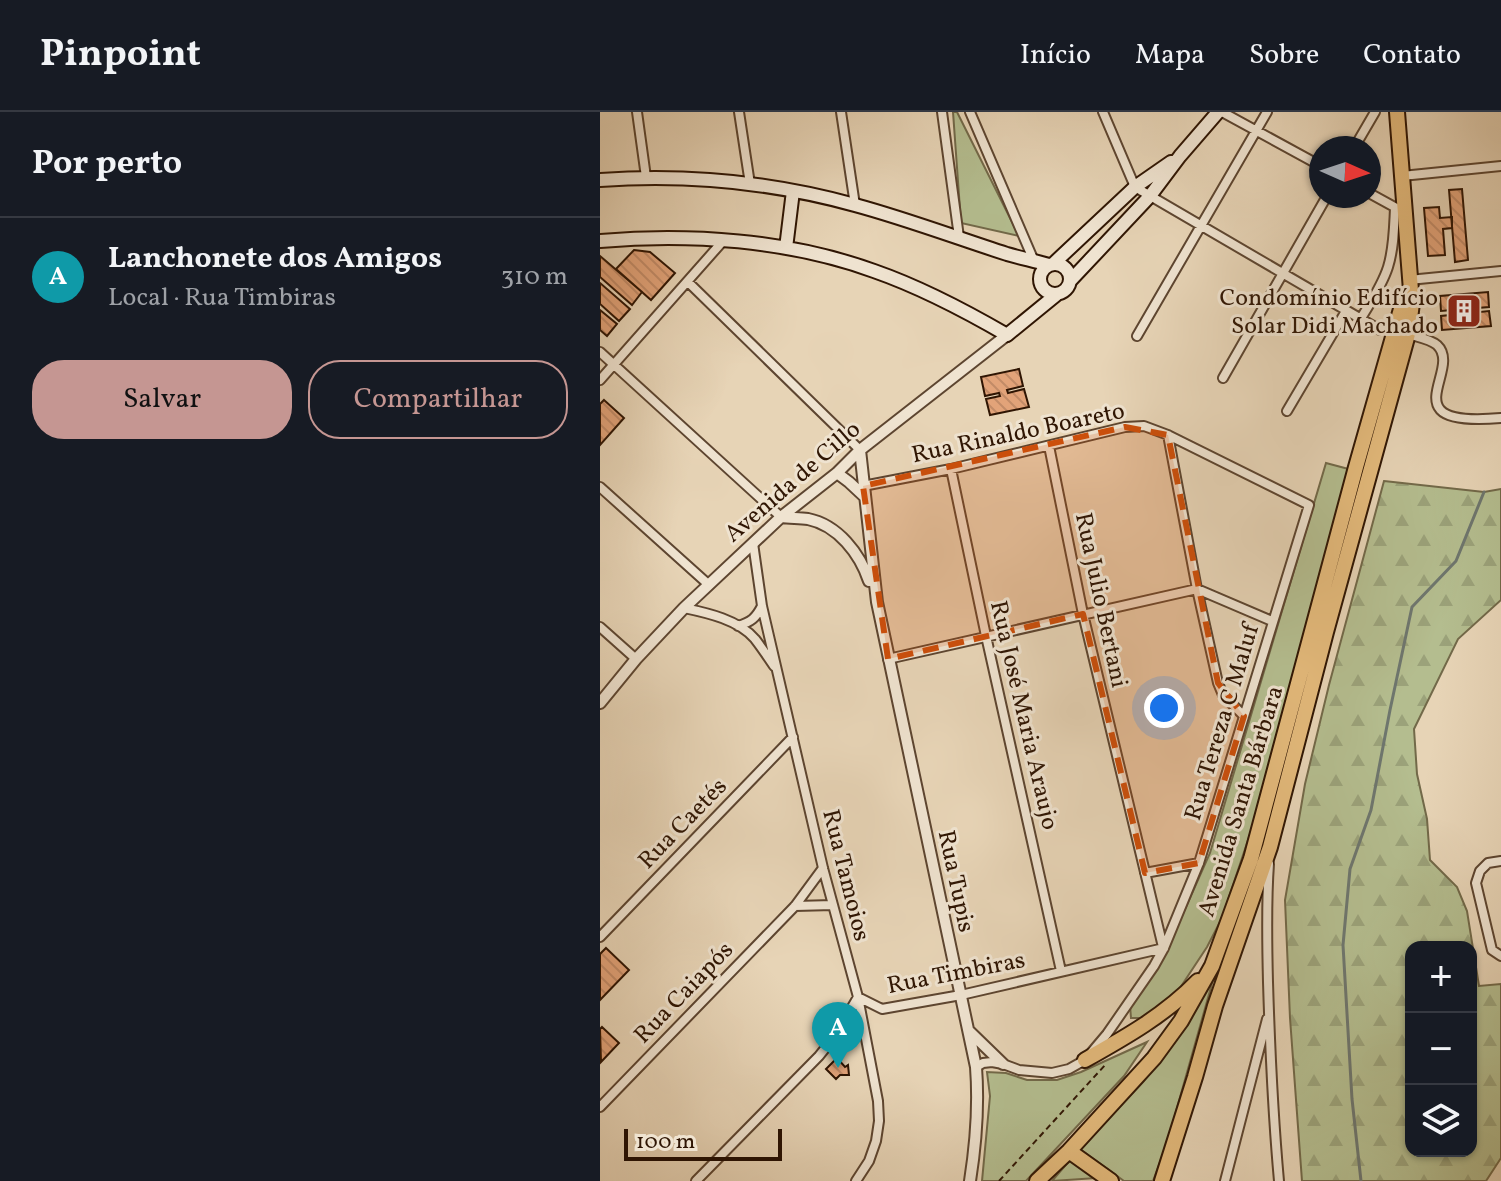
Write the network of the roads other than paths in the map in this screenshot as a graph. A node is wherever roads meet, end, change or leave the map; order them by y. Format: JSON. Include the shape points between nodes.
{"nodes":[{"id":1,"x":637,"y":112,"type":"edge"},
{"id":2,"x":739,"y":112,"type":"edge"},
{"id":3,"x":841,"y":112,"type":"edge"},
{"id":4,"x":942,"y":112,"type":"edge"},
{"id":5,"x":970,"y":112,"type":"edge"},
{"id":6,"x":1103,"y":112,"type":"edge"},
{"id":7,"x":1220,"y":112,"type":"edge"},
{"id":8,"x":1267,"y":112,"type":"edge"},
{"id":9,"x":1375,"y":112,"type":"edge"},
{"id":10,"x":1397,"y":112,"type":"edge"},
{"id":11,"x":1256,"y":131,"type":"junction"},
{"id":12,"x":1361,"y":136,"type":"edge"},
{"id":13,"x":1180,"y":156,"type":"junction"},
{"id":14,"x":1309,"y":160,"type":"edge"},
{"id":15,"x":1501,"y":166,"type":"edge"},
{"id":16,"x":1402,"y":176,"type":"junction"},
{"id":17,"x":646,"y":177,"type":"junction"},
{"id":18,"x":600,"y":180,"type":"edge"},
{"id":19,"x":750,"y":184,"type":"junction"},
{"id":20,"x":1135,"y":187,"type":"junction"},
{"id":21,"x":793,"y":191,"type":"junction"},
{"id":22,"x":814,"y":195,"type":"junction"},
{"id":23,"x":1150,"y":196,"type":"junction"},
{"id":24,"x":1381,"y":199,"type":"edge"},
{"id":25,"x":855,"y":205,"type":"junction"},
{"id":26,"x":1320,"y":208,"type":"edge"},
{"id":27,"x":1401,"y":210,"type":"junction"},
{"id":28,"x":790,"y":213,"type":"junction"},
{"id":29,"x":1201,"y":226,"type":"junction"},
{"id":30,"x":959,"y":237,"type":"junction"},
{"id":31,"x":600,"y":241,"type":"edge"},
{"id":32,"x":723,"y":241,"type":"junction"},
{"id":33,"x":786,"y":248,"type":"junction"},
{"id":34,"x":1008,"y":255,"type":"junction"},
{"id":35,"x":1034,"y":261,"type":"junction"},
{"id":36,"x":1051,"y":264,"type":"junction"},
{"id":37,"x":1501,"y":271,"type":"edge"},
{"id":38,"x":1283,"y":274,"type":"junction"},
{"id":39,"x":1040,"y":280,"type":"junction"},
{"id":40,"x":1071,"y":280,"type":"junction"},
{"id":41,"x":688,"y":282,"type":"junction"},
{"id":42,"x":1410,"y":284,"type":"junction"},
{"id":43,"x":1056,"y":295,"type":"junction"},
{"id":44,"x":1346,"y":311,"type":"junction"},
{"id":45,"x":1033,"y":314,"type":"junction"},
{"id":46,"x":1360,"y":320,"type":"junction"},
{"id":47,"x":1380,"y":330,"type":"dead end"},
{"id":48,"x":1408,"y":334,"type":"junction"},
{"id":49,"x":1007,"y":335,"type":"junction"},
{"id":50,"x":1137,"y":336,"type":"dead end"},
{"id":51,"x":600,"y":352,"type":"edge"},
{"id":52,"x":614,"y":364,"type":"junction"},
{"id":53,"x":1223,"y":378,"type":"dead end"},
{"id":54,"x":600,"y":380,"type":"edge"},
{"id":55,"x":1287,"y":411,"type":"dead end"},
{"id":56,"x":1501,"y":418,"type":"edge"},
{"id":57,"x":1168,"y":435,"type":"junction"},
{"id":58,"x":1049,"y":446,"type":"junction"},
{"id":59,"x":860,"y":450,"type":"junction"},
{"id":60,"x":951,"y":469,"type":"junction"},
{"id":61,"x":1363,"y":469,"type":"junction"},
{"id":62,"x":837,"y":473,"type":"junction"},
{"id":63,"x":600,"y":487,"type":"edge"},
{"id":64,"x":864,"y":491,"type":"junction"},
{"id":65,"x":1309,"y":505,"type":"joint"},
{"id":66,"x":781,"y":517,"type":"junction"},
{"id":67,"x":753,"y":543,"type":"junction"},
{"id":68,"x":853,"y":550,"type":"junction"},
{"id":69,"x":870,"y":550,"type":"junction"},
{"id":70,"x":708,"y":584,"type":"junction"},
{"id":71,"x":1197,"y":589,"type":"junction"},
{"id":72,"x":877,"y":602,"type":"junction"},
{"id":73,"x":762,"y":606,"type":"junction"},
{"id":74,"x":684,"y":608,"type":"junction"},
{"id":75,"x":1083,"y":614,"type":"junction"},
{"id":76,"x":1272,"y":621,"type":"junction"},
{"id":77,"x":738,"y":626,"type":"junction"},
{"id":78,"x":600,"y":627,"type":"edge"},
{"id":79,"x":986,"y":636,"type":"junction"},
{"id":80,"x":636,"y":659,"type":"junction"},
{"id":81,"x":888,"y":659,"type":"junction"},
{"id":82,"x":777,"y":670,"type":"junction"},
{"id":83,"x":600,"y":703,"type":"edge"},
{"id":84,"x":1244,"y":716,"type":"junction"},
{"id":85,"x":793,"y":737,"type":"junction"},
{"id":86,"x":1270,"y":847,"type":"junction"},
{"id":87,"x":1501,"y":861,"type":"edge"},
{"id":88,"x":1199,"y":863,"type":"junction"},
{"id":89,"x":823,"y":868,"type":"junction"},
{"id":90,"x":1145,"y":873,"type":"junction"},
{"id":91,"x":833,"y":905,"type":"junction"},
{"id":92,"x":795,"y":906,"type":"junction"},
{"id":93,"x":600,"y":937,"type":"edge"},
{"id":94,"x":1164,"y":948,"type":"junction"},
{"id":95,"x":1501,"y":956,"type":"edge"},
{"id":96,"x":1212,"y":966,"type":"junction"},
{"id":97,"x":1061,"y":971,"type":"junction"},
{"id":98,"x":961,"y":995,"type":"junction"},
{"id":99,"x":858,"y":997,"type":"junction"},
{"id":100,"x":1269,"y":1010,"type":"junction"},
{"id":101,"x":970,"y":1032,"type":"junction"},
{"id":102,"x":1085,"y":1060,"type":"junction"},
{"id":103,"x":1003,"y":1064,"type":"junction"},
{"id":104,"x":976,"y":1067,"type":"junction"},
{"id":105,"x":1195,"y":1077,"type":"junction"},
{"id":106,"x":600,"y":1107,"type":"edge"},
{"id":107,"x":1069,"y":1151,"type":"junction"},
{"id":108,"x":1052,"y":1167,"type":"junction"},
{"id":109,"x":972,"y":1177,"type":"edge"},
{"id":110,"x":696,"y":1181,"type":"edge"},
{"id":111,"x":856,"y":1181,"type":"edge"},
{"id":112,"x":1037,"y":1181,"type":"edge"},
{"id":113,"x":1044,"y":1181,"type":"edge"},
{"id":114,"x":1111,"y":1181,"type":"edge"},
{"id":115,"x":1162,"y":1181,"type":"edge"},
{"id":116,"x":1172,"y":1181,"type":"edge"},
{"id":117,"x":1225,"y":1181,"type":"edge"},
{"id":118,"x":1279,"y":1181,"type":"edge"}],
"edges":[{"from":1,"to":17,"type":"street"},
{"from":2,"to":19,"type":"street"},
{"from":3,"to":25,"type":"street"},
{"from":4,"to":30,"type":"street"},
{"from":5,"to":35,"type":"street"},
{"from":6,"to":20,"type":"street"},
{"from":7,"to":11,"type":"street"},
{"from":7,"to":13,"type":"main road"},
{"from":8,"to":11,"type":"street"},
{"from":9,"to":12,"type":"street"},
{"from":10,"to":16,"type":"main road"},
{"from":11,"to":14,"type":"street"},
{"from":11,"to":29,"type":"street"},
{"from":13,"to":20,"type":"main road"},
{"from":13,"to":23,"type":"main road"},
{"from":15,"to":16,"type":"street"},
{"from":16,"to":27,"type":"main road"},
{"from":17,"to":18,"type":"main road"},
{"from":17,"to":19,"type":"main road"},
{"from":19,"to":21,"type":"main road"},
{"from":20,"to":23,"type":"street"},
{"from":20,"to":36,"type":"main road"},
{"from":21,"to":22,"type":"main road"},
{"from":21,"to":28,"type":"main road"},
{"from":22,"to":25,"type":"main road"},
{"from":22,"to":28,"type":"main road"},
{"from":23,"to":29,"type":"street"},
{"from":23,"to":40,"type":"main road"},
{"from":24,"to":27,"type":"street"},
{"from":25,"to":30,"type":"main road"},
{"from":26,"to":38,"type":"street"},
{"from":27,"to":42,"type":"main road"},
{"from":27,"to":46,"type":"street","via":[[1388,267]]},
{"from":28,"to":33,"type":"main road"},
{"from":29,"to":38,"type":"street"},
{"from":29,"to":50,"type":"street"},
{"from":30,"to":34,"type":"main road"},
{"from":31,"to":32,"type":"main road"},
{"from":32,"to":33,"type":"main road"},
{"from":32,"to":41,"type":"street"},
{"from":33,"to":49,"type":"main road","via":[[913,286]]},
{"from":34,"to":35,"type":"main road"},
{"from":34,"to":39,"type":"main road"},
{"from":35,"to":36,"type":"main road"},
{"from":36,"to":39,"type":"main road"},
{"from":36,"to":40,"type":"main road","via":[[1064,266]]},
{"from":37,"to":42,"type":"street"},
{"from":38,"to":44,"type":"street"},
{"from":38,"to":53,"type":"street"},
{"from":39,"to":43,"type":"main road","via":[[1046,292]]},
{"from":39,"to":45,"type":"main road"},
{"from":40,"to":43,"type":"main road","via":[[1065,292]]},
{"from":41,"to":52,"type":"street"},
{"from":41,"to":59,"type":"street"},
{"from":42,"to":48,"type":"main road"},
{"from":42,"to":61,"type":"main road"},
{"from":43,"to":45,"type":"main road","name":"Avenida de Cillo"},
{"from":44,"to":46,"type":"street"},
{"from":44,"to":55,"type":"street"},
{"from":45,"to":49,"type":"main road","name":"Avenida de Cillo"},
{"from":46,"to":47,"type":"street"},
{"from":48,"to":56,"type":"street","via":[[1438,346],[1442,353],[1436,395],[1443,413]]},
{"from":48,"to":61,"type":"main road"},
{"from":49,"to":59,"type":"street","name":"Avenida de Cillo"},
{"from":51,"to":52,"type":"street"},
{"from":52,"to":54,"type":"street"},
{"from":52,"to":66,"type":"street"},
{"from":57,"to":58,"type":"street","name":"Rua Rinaldo Boareto","via":[[1144,426],[1125,427]]},
{"from":57,"to":65,"type":"street","name":"Rua Rinaldo Boareto"},
{"from":57,"to":71,"type":"street"},
{"from":58,"to":60,"type":"street","name":"Rua Rinaldo Boareto"},
{"from":58,"to":75,"type":"street","name":"Rua Julio Bertani"},
{"from":59,"to":62,"type":"street","name":"Avenida de Cillo"},
{"from":59,"to":64,"type":"street","name":"Rua Tupis"},
{"from":60,"to":64,"type":"street","name":"Rua Rinaldo Boareto"},
{"from":60,"to":79,"type":"street","name":"Rua José Maria Araujo"},
{"from":61,"to":86,"type":"main road","name":"Avenida Santa Bárbara"},
{"from":61,"to":96,"type":"main road","name":"Avenida Santa Bárbara","via":[[1251,859]]},
{"from":62,"to":64,"type":"street"},
{"from":62,"to":66,"type":"street","name":"Avenida de Cillo"},
{"from":63,"to":70,"type":"street"},
{"from":64,"to":69,"type":"street","name":"Rua Tupis"},
{"from":65,"to":76,"type":"street","name":"Rua Tereza C Maluf"},
{"from":66,"to":67,"type":"street","name":"Avenida de Cillo"},
{"from":66,"to":68,"type":"street","name":"Rua Tupis","via":[[826,526]]},
{"from":67,"to":70,"type":"street","name":"Avenida de Cillo"},
{"from":67,"to":73,"type":"street","name":"Rua Tamoios"},
{"from":68,"to":69,"type":"street"},
{"from":68,"to":72,"type":"street","name":"Rua Tupis"},
{"from":69,"to":72,"type":"street","name":"Rua Tupis"},
{"from":70,"to":74,"type":"street","name":"Avenida de Cillo"},
{"from":71,"to":75,"type":"street"},
{"from":71,"to":76,"type":"street"},
{"from":71,"to":84,"type":"street","via":[[1218,683]]},
{"from":72,"to":81,"type":"street","name":"Rua Tupis"},
{"from":73,"to":77,"type":"street","via":[[750,623]]},
{"from":73,"to":82,"type":"street","name":"Rua Tamoios"},
{"from":74,"to":77,"type":"street","name":"Rua Tamoios"},
{"from":74,"to":80,"type":"street","name":"Avenida de Cillo"},
{"from":75,"to":79,"type":"street"},
{"from":75,"to":90,"type":"street","name":"Rua Julio Bertani"},
{"from":76,"to":84,"type":"street","name":"Rua Tereza C Maluf"},
{"from":77,"to":82,"type":"street","name":"Rua Tamoios","via":[[753,636]]},
{"from":78,"to":80,"type":"street"},
{"from":79,"to":81,"type":"street"},
{"from":79,"to":97,"type":"street","name":"Rua José Maria Araujo"},
{"from":80,"to":83,"type":"street","name":"Avenida de Cillo"},
{"from":81,"to":98,"type":"street","name":"Rua Tupis"},
{"from":82,"to":85,"type":"street","name":"Rua Tamoios"},
{"from":84,"to":88,"type":"street","name":"Rua Tereza C Maluf"},
{"from":85,"to":89,"type":"street","name":"Rua Tamoios"},
{"from":85,"to":93,"type":"street","name":"Rua Caetés"},
{"from":86,"to":100,"type":"street"},
{"from":86,"to":105,"type":"main road","name":"Avenida Santa Bárbara"},
{"from":87,"to":95,"type":"street","via":[[1488,863],[1476,883],[1492,950]]},
{"from":88,"to":90,"type":"street"},
{"from":88,"to":94,"type":"street","name":"Rua Tereza C Maluf"},
{"from":89,"to":91,"type":"street","name":"Rua Tamoios"},
{"from":89,"to":92,"type":"street","name":"Rua Caiapós"},
{"from":90,"to":94,"type":"street","name":"Rua Julio Bertani"},
{"from":91,"to":92,"type":"street"},
{"from":91,"to":99,"type":"street","name":"Rua Tamoios"},
{"from":92,"to":106,"type":"street","name":"Rua Caiapós"},
{"from":94,"to":97,"type":"street","name":"Rua Timbiras"},
{"from":94,"to":102,"type":"street","name":"Rua Tereza C Maluf","via":[[1141,988]]},
{"from":96,"to":102,"type":"main road","via":[[1168,1010]]},
{"from":96,"to":107,"type":"main road","name":"Avenida Santa Bárbara","via":[[1154,1058]]},
{"from":97,"to":98,"type":"street","name":"Rua Timbiras"},
{"from":98,"to":99,"type":"street","name":"Rua Timbiras","via":[[882,1009]]},
{"from":98,"to":101,"type":"street","name":"Rua Tupis"},
{"from":99,"to":110,"type":"street","name":"Rua Timbiras","via":[[819,1056]]},
{"from":99,"to":111,"type":"street","name":"Rua Tamoios","via":[[879,1121],[869,1161]]},
{"from":100,"to":117,"type":"street"},
{"from":100,"to":118,"type":"street"},
{"from":101,"to":103,"type":"street"},
{"from":101,"to":104,"type":"street","name":"Rua Tupis"},
{"from":102,"to":103,"type":"street","via":[[1052,1073]]},
{"from":103,"to":104,"type":"street"},
{"from":104,"to":109,"type":"street","name":"Rua Tupis","via":[[978,1124]]},
{"from":105,"to":115,"type":"main road","name":"Avenida Santa Bárbara"},
{"from":105,"to":116,"type":"main road"},
{"from":107,"to":108,"type":"main road","name":"Avenida Santa Bárbara"},
{"from":107,"to":114,"type":"main road"},
{"from":108,"to":112,"type":"main road","name":"Avenida Santa Bárbara"},
{"from":108,"to":113,"type":"main road"}]}
